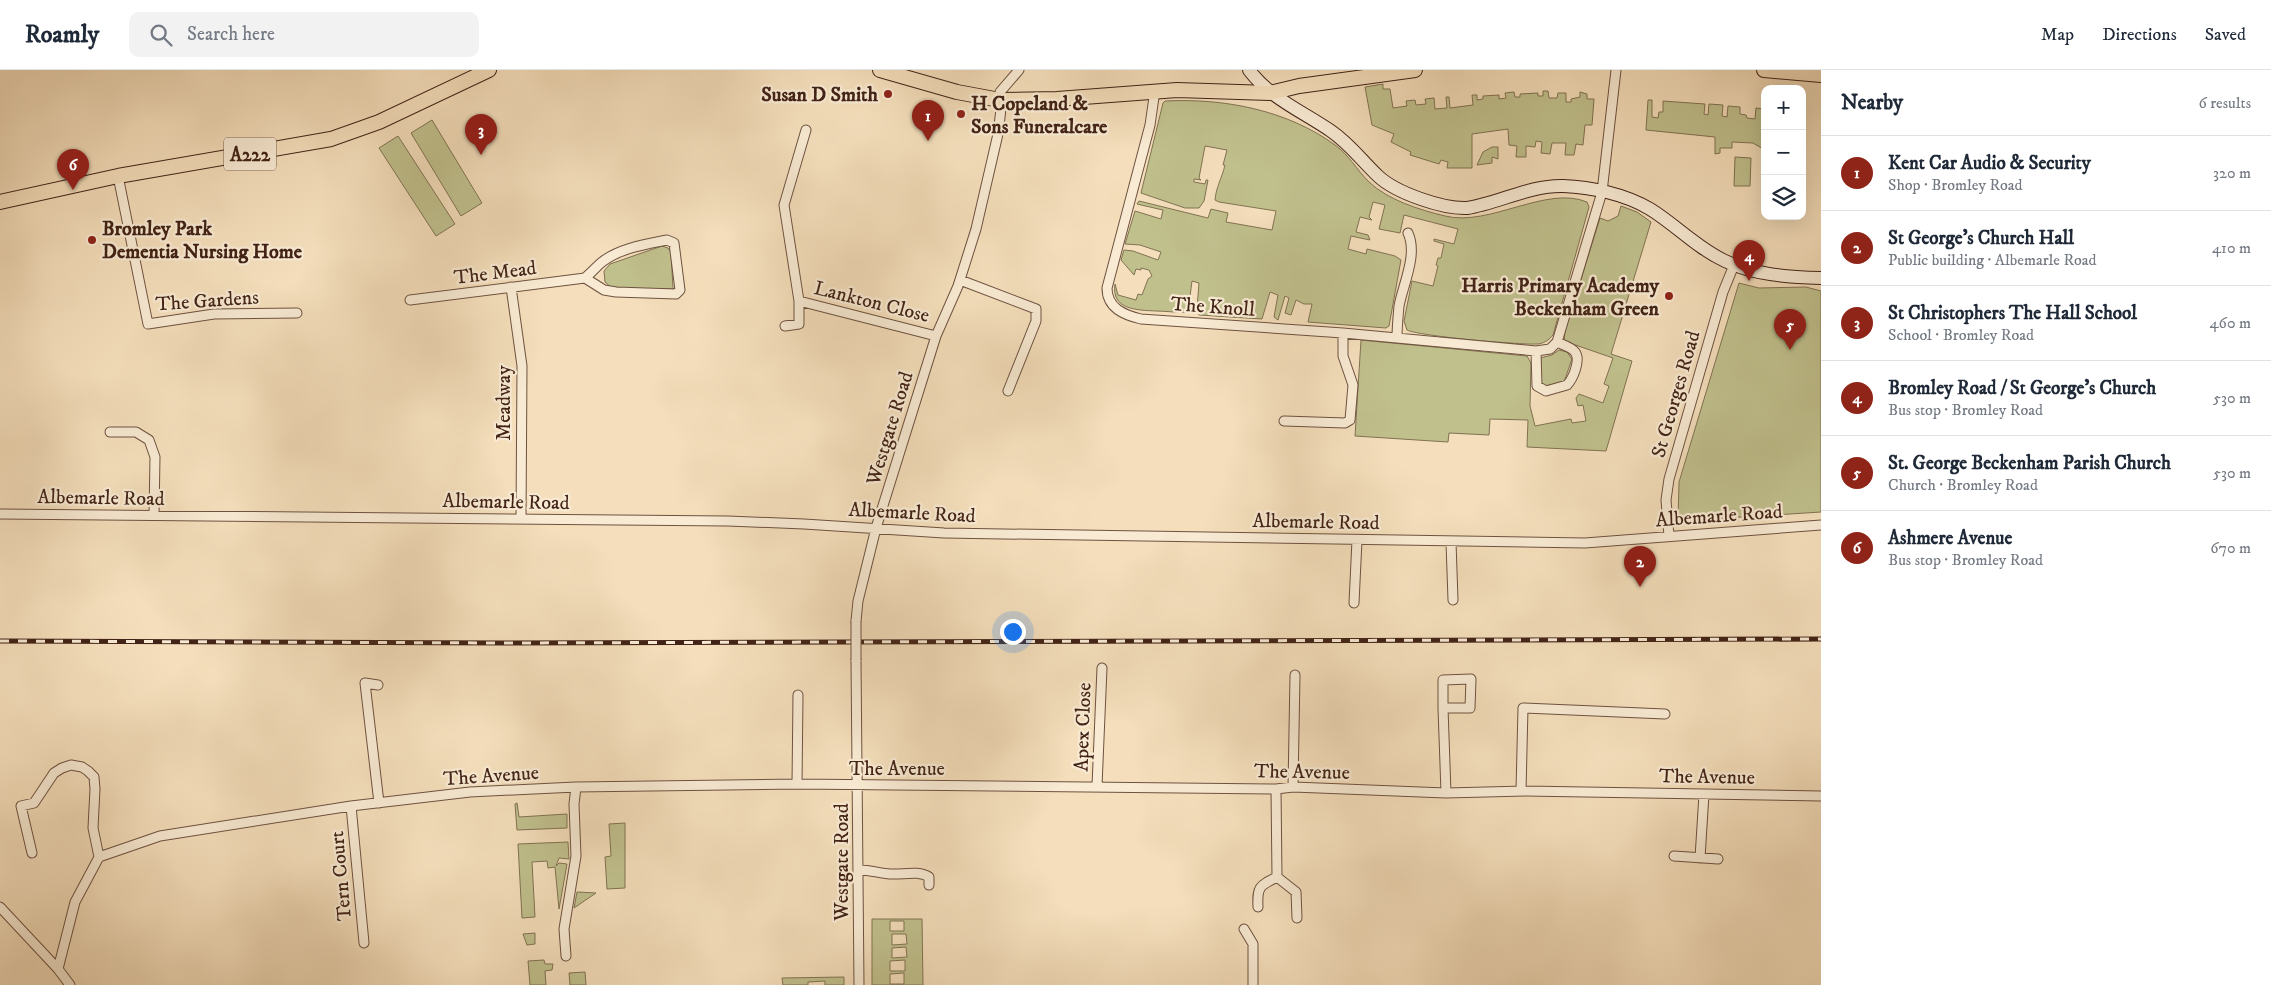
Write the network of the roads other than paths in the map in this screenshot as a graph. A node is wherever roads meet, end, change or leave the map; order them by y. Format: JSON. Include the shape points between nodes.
{"nodes":[{"id":1,"x":489,"y":70,"type":"edge"},
{"id":2,"x":880,"y":70,"type":"edge"},
{"id":3,"x":1019,"y":70,"type":"edge"},
{"id":4,"x":1249,"y":70,"type":"edge"},
{"id":5,"x":1415,"y":70,"type":"edge"},
{"id":6,"x":1616,"y":70,"type":"edge"},
{"id":7,"x":1764,"y":70,"type":"edge"},
{"id":8,"x":1339,"y":75,"type":"edge"},
{"id":9,"x":1821,"y":75,"type":"edge"},
{"id":10,"x":1155,"y":90,"type":"junction"},
{"id":11,"x":1270,"y":93,"type":"junction"},
{"id":12,"x":1000,"y":100,"type":"junction"},
{"id":13,"x":806,"y":130,"type":"dead end"},
{"id":14,"x":118,"y":176,"type":"junction"},
{"id":15,"x":1602,"y":192,"type":"junction"},
{"id":16,"x":0,"y":202,"type":"edge"},
{"id":17,"x":1408,"y":233,"type":"dead end"},
{"id":18,"x":1734,"y":265,"type":"junction"},
{"id":19,"x":585,"y":278,"type":"junction"},
{"id":20,"x":1821,"y":278,"type":"edge"},
{"id":21,"x":960,"y":280,"type":"junction"},
{"id":22,"x":511,"y":287,"type":"junction"},
{"id":23,"x":410,"y":300,"type":"dead end"},
{"id":24,"x":799,"y":301,"type":"junction"},
{"id":25,"x":297,"y":313,"type":"dead end"},
{"id":26,"x":785,"y":326,"type":"dead end"},
{"id":27,"x":1343,"y":333,"type":"junction"},
{"id":28,"x":936,"y":336,"type":"junction"},
{"id":29,"x":1397,"y":338,"type":"junction"},
{"id":30,"x":1557,"y":342,"type":"junction"},
{"id":31,"x":1536,"y":351,"type":"junction"},
{"id":32,"x":1008,"y":391,"type":"dead end"},
{"id":33,"x":1284,"y":421,"type":"dead end"},
{"id":34,"x":110,"y":432,"type":"dead end"},
{"id":35,"x":0,"y":514,"type":"edge"},
{"id":36,"x":154,"y":515,"type":"junction"},
{"id":37,"x":521,"y":519,"type":"junction"},
{"id":38,"x":1821,"y":525,"type":"edge"},
{"id":39,"x":876,"y":528,"type":"junction"},
{"id":40,"x":1669,"y":536,"type":"junction"},
{"id":41,"x":1357,"y":540,"type":"junction"},
{"id":42,"x":1451,"y":542,"type":"junction"},
{"id":43,"x":1453,"y":600,"type":"dead end"},
{"id":44,"x":1354,"y":603,"type":"dead end"},
{"id":45,"x":1102,"y":668,"type":"dead end"},
{"id":46,"x":1295,"y":675,"type":"dead end"},
{"id":47,"x":378,"y":685,"type":"dead end"},
{"id":48,"x":798,"y":695,"type":"dead end"},
{"id":49,"x":1443,"y":708,"type":"junction"},
{"id":50,"x":1665,"y":714,"type":"dead end"},
{"id":51,"x":797,"y":784,"type":"junction"},
{"id":52,"x":858,"y":785,"type":"junction"},
{"id":53,"x":1097,"y":786,"type":"junction"},
{"id":54,"x":576,"y":787,"type":"junction"},
{"id":55,"x":1293,"y":787,"type":"junction"},
{"id":56,"x":1276,"y":789,"type":"junction"},
{"id":57,"x":1521,"y":791,"type":"junction"},
{"id":58,"x":1446,"y":794,"type":"junction"},
{"id":59,"x":1704,"y":794,"type":"junction"},
{"id":60,"x":1821,"y":796,"type":"edge"},
{"id":61,"x":379,"y":802,"type":"junction"},
{"id":62,"x":351,"y":806,"type":"junction"},
{"id":63,"x":32,"y":853,"type":"dead end"},
{"id":64,"x":1674,"y":856,"type":"dead end"},
{"id":65,"x":99,"y":857,"type":"junction"},
{"id":66,"x":1700,"y":858,"type":"junction"},
{"id":67,"x":1718,"y":859,"type":"dead end"},
{"id":68,"x":859,"y":870,"type":"junction"},
{"id":69,"x":1277,"y":877,"type":"junction"},
{"id":70,"x":929,"y":885,"type":"dead end"},
{"id":71,"x":0,"y":907,"type":"edge"},
{"id":72,"x":1258,"y":907,"type":"dead end"},
{"id":73,"x":1297,"y":918,"type":"dead end"},
{"id":74,"x":1244,"y":929,"type":"dead end"},
{"id":75,"x":364,"y":942,"type":"dead end"},
{"id":76,"x":566,"y":956,"type":"dead end"},
{"id":77,"x":58,"y":969,"type":"junction"},
{"id":78,"x":70,"y":985,"type":"edge"},
{"id":79,"x":859,"y":985,"type":"edge"},
{"id":80,"x":1254,"y":985,"type":"edge"}],
"edges":[{"from":1,"to":14,"type":"main road","number":"A222","via":[[379,122],[331,139]]},
{"from":2,"to":12,"type":"main road","via":[[957,92]]},
{"from":3,"to":12,"type":"street","via":[[1000,92]]},
{"from":4,"to":11,"type":"main road"},
{"from":5,"to":8,"type":"main road"},
{"from":6,"to":15,"type":"street"},
{"from":7,"to":9,"type":"main road"},
{"from":8,"to":11,"type":"main road"},
{"from":10,"to":11,"type":"main road"},
{"from":10,"to":12,"type":"main road","via":[[1074,98]]},
{"from":10,"to":27,"type":"street","name":"The Knoll","via":[[1150,125],[1107,288],[1111,302],[1122,313],[1141,319]]},
{"from":11,"to":15,"type":"main road","via":[[1339,137],[1382,180],[1422,198],[1461,208],[1553,186]]},
{"from":12,"to":21,"type":"street","name":"Westgate Road","via":[[998,134]]},
{"from":13,"to":24,"type":"street","name":"Lankton Close","via":[[784,205]]},
{"from":14,"to":16,"type":"main road","number":"A222"},
{"from":14,"to":25,"type":"street","name":"The Gardens","via":[[148,324],[214,314]]},
{"from":15,"to":18,"type":"main road","via":[[1623,197],[1650,210],[1709,252]]},
{"from":15,"to":30,"type":"street"},
{"from":17,"to":29,"type":"street","via":[[1411,253],[1398,313]]},
{"from":18,"to":20,"type":"main road","via":[[1772,274]]},
{"from":18,"to":40,"type":"street","name":"St Georges Road","via":[[1723,292],[1668,479]]},
{"from":19,"to":19,"type":"street","via":[[604,260],[636,247],[667,240],[674,243],[680,290],[676,294],[616,292],[604,290]]},
{"from":19,"to":22,"type":"street","name":"The Mead"},
{"from":21,"to":28,"type":"street","name":"Westgate Road"},
{"from":21,"to":32,"type":"street","via":[[1036,309],[1036,321]]},
{"from":22,"to":23,"type":"street","name":"The Mead"},
{"from":22,"to":37,"type":"street","name":"Meadway","via":[[522,366]]},
{"from":24,"to":26,"type":"street","name":"Lankton Close","via":[[799,324]]},
{"from":24,"to":28,"type":"street","name":"Lankton Close"},
{"from":27,"to":29,"type":"street","name":"The Knoll"},
{"from":27,"to":33,"type":"street","via":[[1343,356],[1353,385],[1350,420],[1345,423]]},
{"from":28,"to":39,"type":"street","name":"Westgate Road"},
{"from":29,"to":31,"type":"street","name":"The Knoll"},
{"from":30,"to":31,"type":"street","name":"The Knoll","via":[[1550,349]]},
{"from":30,"to":31,"type":"street","via":[[1576,354],[1577,364],[1567,386],[1546,390],[1537,386]]},
{"from":34,"to":36,"type":"street","via":[[136,432],[149,440],[153,448]]},
{"from":35,"to":36,"type":"street","name":"Albemarle Road"},
{"from":36,"to":37,"type":"street","name":"Albemarle Road"},
{"from":37,"to":39,"type":"street","name":"Albemarle Road","via":[[723,521]]},
{"from":38,"to":40,"type":"street","name":"Albemarle Road"},
{"from":39,"to":41,"type":"street","name":"Albemarle Road","via":[[944,533]]},
{"from":39,"to":52,"type":"street","name":"Westgate Road","bridge":true,"via":[[856,621]]},
{"from":40,"to":42,"type":"street","name":"Albemarle Road","via":[[1585,543]]},
{"from":41,"to":42,"type":"street","name":"Albemarle Road"},
{"from":41,"to":44,"type":"street"},
{"from":42,"to":43,"type":"street"},
{"from":45,"to":53,"type":"street","name":"Apex Close"},
{"from":46,"to":55,"type":"street"},
{"from":47,"to":61,"type":"street","via":[[365,683]]},
{"from":48,"to":51,"type":"street"},
{"from":49,"to":49,"type":"street","via":[[1442,680],[1471,679],[1470,708]]},
{"from":49,"to":58,"type":"street"},
{"from":50,"to":57,"type":"street","via":[[1523,708]]},
{"from":51,"to":52,"type":"street","name":"The Avenue"},
{"from":51,"to":54,"type":"street","name":"The Avenue"},
{"from":52,"to":53,"type":"street","name":"The Avenue"},
{"from":52,"to":68,"type":"street","name":"Westgate Road"},
{"from":53,"to":56,"type":"street","name":"The Avenue"},
{"from":54,"to":61,"type":"street","name":"The Avenue","via":[[470,792]]},
{"from":54,"to":76,"type":"street","via":[[576,856],[564,929]]},
{"from":55,"to":56,"type":"street","name":"The Avenue"},
{"from":55,"to":58,"type":"street","name":"The Avenue"},
{"from":56,"to":69,"type":"street"},
{"from":57,"to":58,"type":"street","name":"The Avenue"},
{"from":57,"to":59,"type":"street","name":"The Avenue"},
{"from":59,"to":60,"type":"street","name":"The Avenue"},
{"from":59,"to":66,"type":"street"},
{"from":61,"to":62,"type":"street","name":"The Avenue"},
{"from":62,"to":65,"type":"street","name":"The Avenue","via":[[160,836]]},
{"from":62,"to":75,"type":"street","name":"Tern Court"},
{"from":63,"to":65,"type":"street","via":[[21,806],[34,803],[54,773],[71,765],[82,766],[94,777],[93,828]]},
{"from":64,"to":66,"type":"street"},
{"from":65,"to":77,"type":"street","via":[[75,902]]},
{"from":66,"to":67,"type":"street"},
{"from":68,"to":70,"type":"street","via":[[923,874],[929,877]]},
{"from":68,"to":79,"type":"street","name":"Westgate Road"},
{"from":69,"to":72,"type":"street","via":[[1259,888]]},
{"from":69,"to":73,"type":"street","via":[[1296,892]]},
{"from":71,"to":77,"type":"street"},
{"from":74,"to":80,"type":"street","via":[[1253,944]]},
{"from":77,"to":78,"type":"street"}]}
